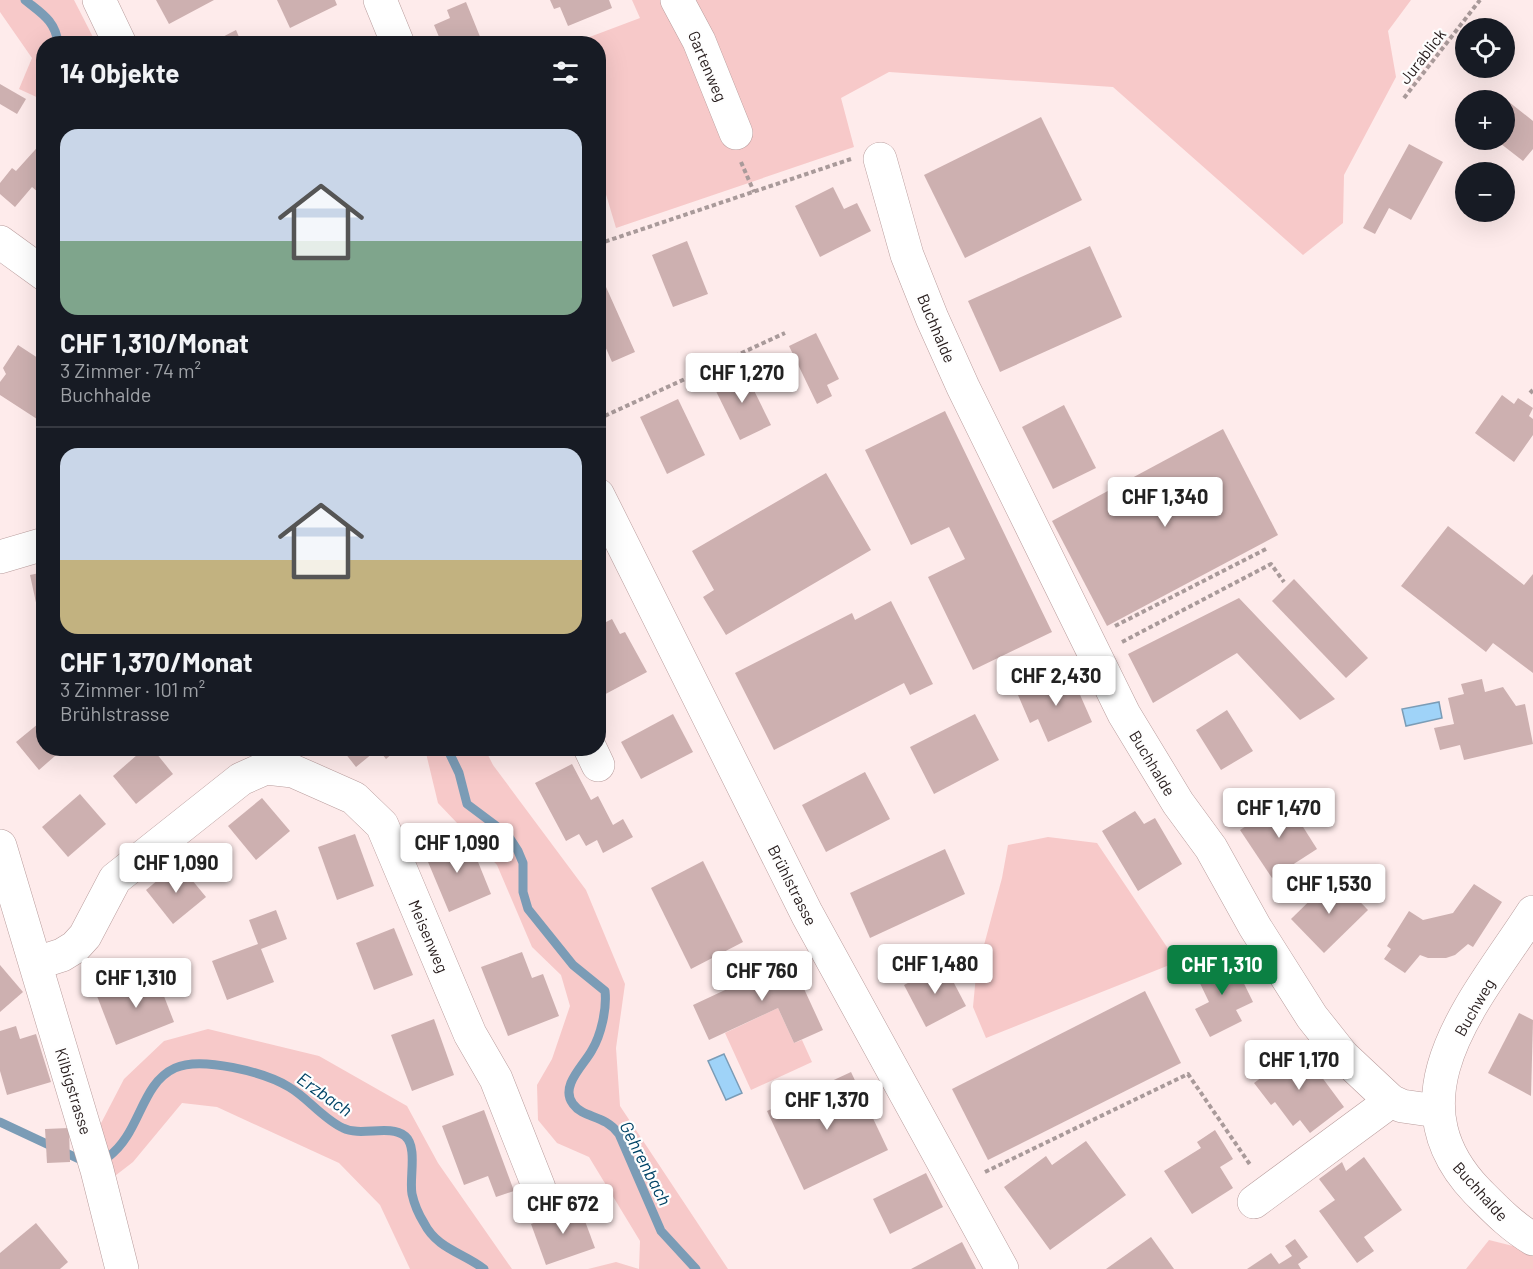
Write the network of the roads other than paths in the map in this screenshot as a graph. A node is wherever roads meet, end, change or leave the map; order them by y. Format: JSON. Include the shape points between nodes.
{"nodes":[{"id":1,"x":99,"y":0,"type":"edge"},
{"id":2,"x":380,"y":0,"type":"edge"},
{"id":3,"x":677,"y":0,"type":"edge"},
{"id":4,"x":116,"y":36,"type":"edge"},
{"id":5,"x":395,"y":36,"type":"edge"},
{"id":6,"x":736,"y":133,"type":"dead end"},
{"id":7,"x":864,"y":159,"type":"road end"},
{"id":8,"x":0,"y":242,"type":"edge"},
{"id":9,"x":36,"y":268,"type":"edge"},
{"id":10,"x":606,"y":511,"type":"edge"},
{"id":11,"x":36,"y":546,"type":"edge"},
{"id":12,"x":0,"y":557,"type":"edge"},
{"id":13,"x":0,"y":846,"type":"edge"},
{"id":14,"x":1533,"y":912,"type":"edge"},
{"id":15,"x":36,"y":963,"type":"junction"},
{"id":16,"x":1390,"y":1101,"type":"junction"},
{"id":17,"x":1437,"y":1111,"type":"junction"},
{"id":18,"x":539,"y":1188,"type":"dead end"},
{"id":19,"x":1262,"y":1196,"type":"road end"},
{"id":20,"x":1533,"y":1239,"type":"edge"},
{"id":21,"x":122,"y":1269,"type":"edge"},
{"id":22,"x":1002,"y":1269,"type":"edge"}],
"edges":[{"from":1,"to":4,"type":"street"},
{"from":2,"to":5,"type":"street"},
{"from":3,"to":6,"type":"street","name":"Gartenweg","via":[[699,41]]},
{"from":7,"to":16,"type":"street","name":"Buchhalde","via":[[963,387],[1150,759],[1211,848],[1291,986],[1343,1056]]},
{"from":8,"to":9,"type":"street"},
{"from":10,"to":22,"type":"street","name":"Brühlstrasse","via":[[807,914]]},
{"from":11,"to":12,"type":"street"},
{"from":13,"to":15,"type":"street","name":"Kilbigstrasse"},
{"from":14,"to":17,"type":"street","name":"Buchweg","via":[[1472,1007],[1447,1057]]},
{"from":15,"to":18,"type":"street","name":"Meisenweg","via":[[75,947],[85,936],[115,879],[252,771],[293,771],[354,798],[382,825],[470,1034],[496,1079]]},
{"from":15,"to":21,"type":"street","name":"Kilbigstrasse","via":[[98,1170]]},
{"from":16,"to":17,"type":"street","name":"Buchhalde"},
{"from":16,"to":19,"type":"street"},
{"from":17,"to":20,"type":"street","name":"Buchhalde","via":[[1440,1131],[1457,1168],[1491,1206]]}]}
